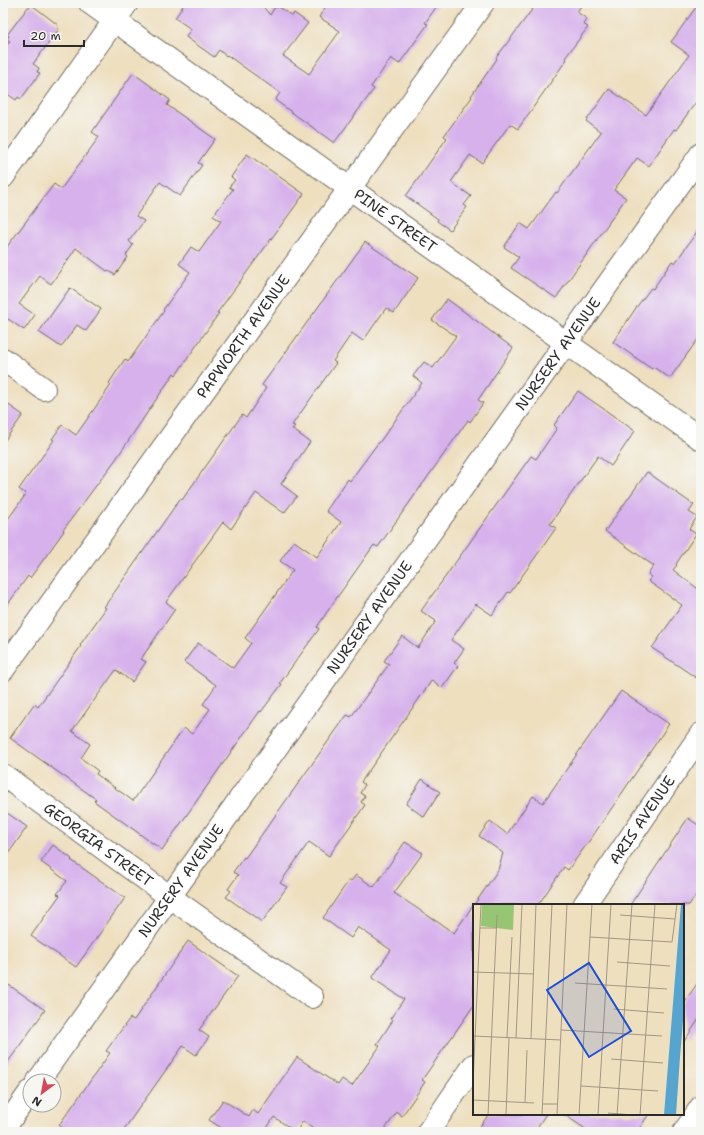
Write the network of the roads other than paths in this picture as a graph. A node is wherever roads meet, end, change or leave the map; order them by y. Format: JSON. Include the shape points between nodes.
{"nodes":[{"id":1,"x":90,"y":3,"type":"edge"},
{"id":2,"x":127,"y":3,"type":"edge"},
{"id":3,"x":483,"y":3,"type":"edge"},
{"id":4,"x":114,"y":21,"type":"junction"},
{"id":5,"x":701,"y":154,"type":"edge"},
{"id":6,"x":3,"y":177,"type":"edge"},
{"id":7,"x":349,"y":188,"type":"junction"},
{"id":8,"x":566,"y":343,"type":"junction"},
{"id":9,"x":3,"y":359,"type":"edge"},
{"id":10,"x":44,"y":389,"type":"dead end"},
{"id":11,"x":701,"y":439,"type":"edge"},
{"id":12,"x":3,"y":670,"type":"edge"},
{"id":13,"x":701,"y":734,"type":"edge"},
{"id":14,"x":3,"y":775,"type":"edge"},
{"id":15,"x":170,"y":897,"type":"junction"},
{"id":16,"x":585,"y":904,"type":"edge"},
{"id":17,"x":312,"y":997,"type":"dead end"},
{"id":18,"x":473,"y":1066,"type":"edge"},
{"id":19,"x":44,"y":1073,"type":"edge"},
{"id":20,"x":22,"y":1103,"type":"edge"},
{"id":21,"x":701,"y":1107,"type":"edge"},
{"id":22,"x":3,"y":1130,"type":"edge"},
{"id":23,"x":428,"y":1132,"type":"edge"},
{"id":24,"x":684,"y":1132,"type":"edge"}],
"edges":[{"from":1,"to":4,"type":"street","name":"PINE STREET"},
{"from":2,"to":4,"type":"street"},
{"from":3,"to":7,"type":"street","name":"PAPWORTH AVENUE"},
{"from":4,"to":6,"type":"street"},
{"from":4,"to":7,"type":"street","name":"PINE STREET"},
{"from":5,"to":8,"type":"street","name":"NURSERY AVENUE"},
{"from":7,"to":8,"type":"street","name":"PINE STREET"},
{"from":7,"to":12,"type":"street","name":"PAPWORTH AVENUE"},
{"from":8,"to":11,"type":"street","name":"PINE STREET"},
{"from":8,"to":15,"type":"street","name":"NURSERY AVENUE"},
{"from":9,"to":10,"type":"street"},
{"from":13,"to":16,"type":"street","name":"ARIS AVENUE"},
{"from":14,"to":15,"type":"street","name":"GEORGIA STREET"},
{"from":15,"to":17,"type":"street","name":"GEORGIA STREET"},
{"from":15,"to":19,"type":"street","name":"NURSERY AVENUE"},
{"from":18,"to":23,"type":"street"},
{"from":20,"to":22,"type":"street"},
{"from":21,"to":24,"type":"street"}]}
